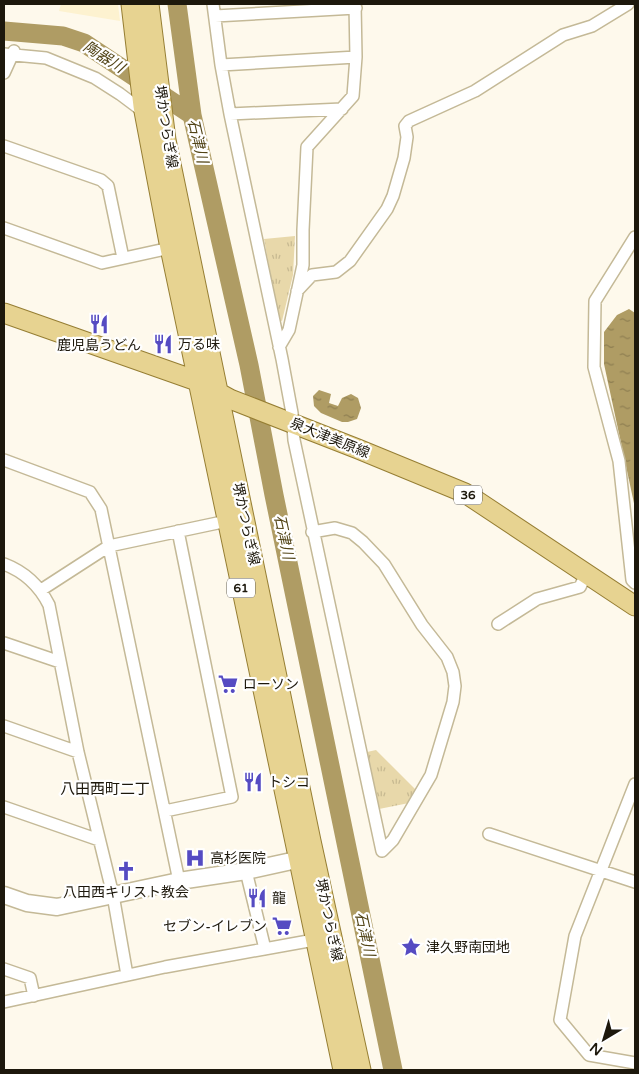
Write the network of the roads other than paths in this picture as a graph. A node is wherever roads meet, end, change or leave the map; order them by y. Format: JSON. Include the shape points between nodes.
{"nodes":[{"id":1,"x":131,"y":4,"type":"edge"},
{"id":2,"x":149,"y":4,"type":"edge"},
{"id":3,"x":213,"y":4,"type":"edge"},
{"id":4,"x":628,"y":4,"type":"edge"},
{"id":5,"x":355,"y":6,"type":"edge"},
{"id":6,"x":215,"y":16,"type":"junction"},
{"id":7,"x":10,"y":53,"type":"edge"},
{"id":8,"x":356,"y":57,"type":"junction"},
{"id":9,"x":221,"y":65,"type":"junction"},
{"id":10,"x":4,"y":73,"type":"edge"},
{"id":11,"x":144,"y":109,"type":"junction"},
{"id":12,"x":342,"y":109,"type":"junction"},
{"id":13,"x":230,"y":114,"type":"junction"},
{"id":14,"x":4,"y":146,"type":"edge"},
{"id":15,"x":4,"y":228,"type":"edge"},
{"id":16,"x":635,"y":237,"type":"edge"},
{"id":17,"x":170,"y":248,"type":"junction"},
{"id":18,"x":123,"y":258,"type":"junction"},
{"id":19,"x":298,"y":291,"type":"junction"},
{"id":20,"x":4,"y":313,"type":"edge"},
{"id":21,"x":279,"y":347,"type":"junction"},
{"id":22,"x":197,"y":381,"type":"junction"},
{"id":23,"x":225,"y":397,"type":"junction"},
{"id":24,"x":288,"y":422,"type":"junction"},
{"id":25,"x":4,"y":460,"type":"edge"},
{"id":26,"x":227,"y":521,"type":"junction"},
{"id":27,"x":178,"y":531,"type":"junction"},
{"id":28,"x":312,"y":532,"type":"junction"},
{"id":29,"x":109,"y":546,"type":"junction"},
{"id":30,"x":4,"y":564,"type":"edge"},
{"id":31,"x":586,"y":574,"type":"junction"},
{"id":32,"x":635,"y":583,"type":"edge"},
{"id":33,"x":41,"y":590,"type":"junction"},
{"id":34,"x":635,"y":606,"type":"edge"},
{"id":35,"x":498,"y":624,"type":"dead end"},
{"id":36,"x":4,"y":643,"type":"edge"},
{"id":37,"x":60,"y":662,"type":"junction"},
{"id":38,"x":4,"y":726,"type":"edge"},
{"id":39,"x":78,"y":752,"type":"junction"},
{"id":40,"x":635,"y":784,"type":"edge"},
{"id":41,"x":632,"y":804,"type":"edge"},
{"id":42,"x":4,"y":807,"type":"edge"},
{"id":43,"x":164,"y":811,"type":"junction"},
{"id":44,"x":488,"y":834,"type":"dead end"},
{"id":45,"x":99,"y":840,"type":"junction"},
{"id":46,"x":306,"y":858,"type":"junction"},
{"id":47,"x":246,"y":871,"type":"junction"},
{"id":48,"x":601,"y":871,"type":"junction"},
{"id":49,"x":179,"y":881,"type":"junction"},
{"id":50,"x":635,"y":882,"type":"edge"},
{"id":51,"x":4,"y":895,"type":"edge"},
{"id":52,"x":112,"y":895,"type":"junction"},
{"id":53,"x":314,"y":940,"type":"junction"},
{"id":54,"x":265,"y":949,"type":"junction"},
{"id":55,"x":4,"y":969,"type":"edge"},
{"id":56,"x":127,"y":975,"type":"junction"},
{"id":57,"x":34,"y":996,"type":"junction"},
{"id":58,"x":4,"y":1002,"type":"edge"},
{"id":59,"x":635,"y":1063,"type":"edge"},
{"id":60,"x":343,"y":1070,"type":"edge"},
{"id":61,"x":361,"y":1070,"type":"edge"}],
"edges":[{"from":1,"to":11,"type":"main road","name":"堺かつらぎ線","number":"61"},
{"from":2,"to":23,"type":"main road","name":"堺かつらぎ線","number":"61","via":[[166,140]]},
{"from":3,"to":6,"type":"street"},
{"from":4,"to":19,"type":"street","via":[[592,26],[563,35],[475,91],[409,121],[405,126],[404,158],[387,209],[350,261],[336,272],[312,275]]},
{"from":5,"to":6,"type":"street"},
{"from":5,"to":8,"type":"street"},
{"from":6,"to":9,"type":"street"},
{"from":7,"to":10,"type":"street"},
{"from":7,"to":11,"type":"street","via":[[46,58],[95,78]]},
{"from":8,"to":9,"type":"street"},
{"from":8,"to":12,"type":"street","via":[[353,96]]},
{"from":9,"to":13,"type":"street"},
{"from":11,"to":17,"type":"main road","name":"堺かつらぎ線","number":"61"},
{"from":12,"to":13,"type":"street"},
{"from":12,"to":19,"type":"street","via":[[307,147],[303,265]]},
{"from":13,"to":21,"type":"street"},
{"from":14,"to":18,"type":"street","via":[[101,180],[108,186]]},
{"from":15,"to":18,"type":"street","via":[[102,263]]},
{"from":16,"to":32,"type":"street","via":[[595,301],[594,367],[619,461],[632,580]]},
{"from":17,"to":18,"type":"street"},
{"from":17,"to":22,"type":"main road","name":"堺かつらぎ線","number":"61"},
{"from":19,"to":21,"type":"street","via":[[289,330]]},
{"from":20,"to":22,"type":"main road","name":"泉大津美原線","number":"36"},
{"from":21,"to":24,"type":"street"},
{"from":22,"to":23,"type":"main road","name":"泉大津美原線","number":"36"},
{"from":22,"to":26,"type":"main road","name":"堺かつらぎ線","number":"61"},
{"from":23,"to":24,"type":"main road","name":"泉大津美原線","number":"36"},
{"from":23,"to":46,"type":"main road","name":"堺かつらぎ線","number":"61"},
{"from":24,"to":28,"type":"street"},
{"from":24,"to":31,"type":"main road","name":"泉大津美原線","number":"36","via":[[465,493]]},
{"from":25,"to":29,"type":"street","via":[[90,492],[100,509]]},
{"from":26,"to":27,"type":"street"},
{"from":26,"to":46,"type":"main road","name":"堺かつらぎ線","number":"61"},
{"from":27,"to":29,"type":"street"},
{"from":27,"to":43,"type":"street","via":[[232,797]]},
{"from":28,"to":28,"type":"street","via":[[338,648],[382,851],[393,840],[431,775],[453,702],[456,686],[453,672],[447,657],[422,625],[384,564],[363,542],[352,533],[335,528]]},
{"from":29,"to":33,"type":"street"},
{"from":29,"to":43,"type":"street"},
{"from":30,"to":33,"type":"street","via":[[18,569]]},
{"from":31,"to":34,"type":"main road","name":"泉大津美原線","number":"36"},
{"from":31,"to":35,"type":"street","via":[[580,587],[537,599]]},
{"from":33,"to":37,"type":"street","via":[[49,605]]},
{"from":36,"to":37,"type":"street"},
{"from":37,"to":39,"type":"street"},
{"from":38,"to":39,"type":"street"},
{"from":39,"to":45,"type":"street"},
{"from":40,"to":41,"type":"street"},
{"from":41,"to":48,"type":"street"},
{"from":42,"to":45,"type":"street"},
{"from":43,"to":49,"type":"street"},
{"from":44,"to":48,"type":"street"},
{"from":45,"to":52,"type":"street"},
{"from":46,"to":47,"type":"street"},
{"from":46,"to":53,"type":"main road","name":"堺かつらぎ線","number":"61"},
{"from":46,"to":61,"type":"main road","name":"堺かつらぎ線","number":"61"},
{"from":47,"to":49,"type":"street"},
{"from":47,"to":54,"type":"street"},
{"from":48,"to":50,"type":"street"},
{"from":48,"to":59,"type":"street","via":[[574,936],[560,1020],[589,1056]]},
{"from":49,"to":52,"type":"street"},
{"from":51,"to":52,"type":"street","via":[[27,903],[57,907]]},
{"from":52,"to":56,"type":"street"},
{"from":53,"to":54,"type":"street"},
{"from":53,"to":60,"type":"main road","name":"堺かつらぎ線","number":"61"},
{"from":54,"to":56,"type":"street"},
{"from":55,"to":57,"type":"street","via":[[30,978]]},
{"from":56,"to":57,"type":"street"},
{"from":57,"to":58,"type":"street"}]}
